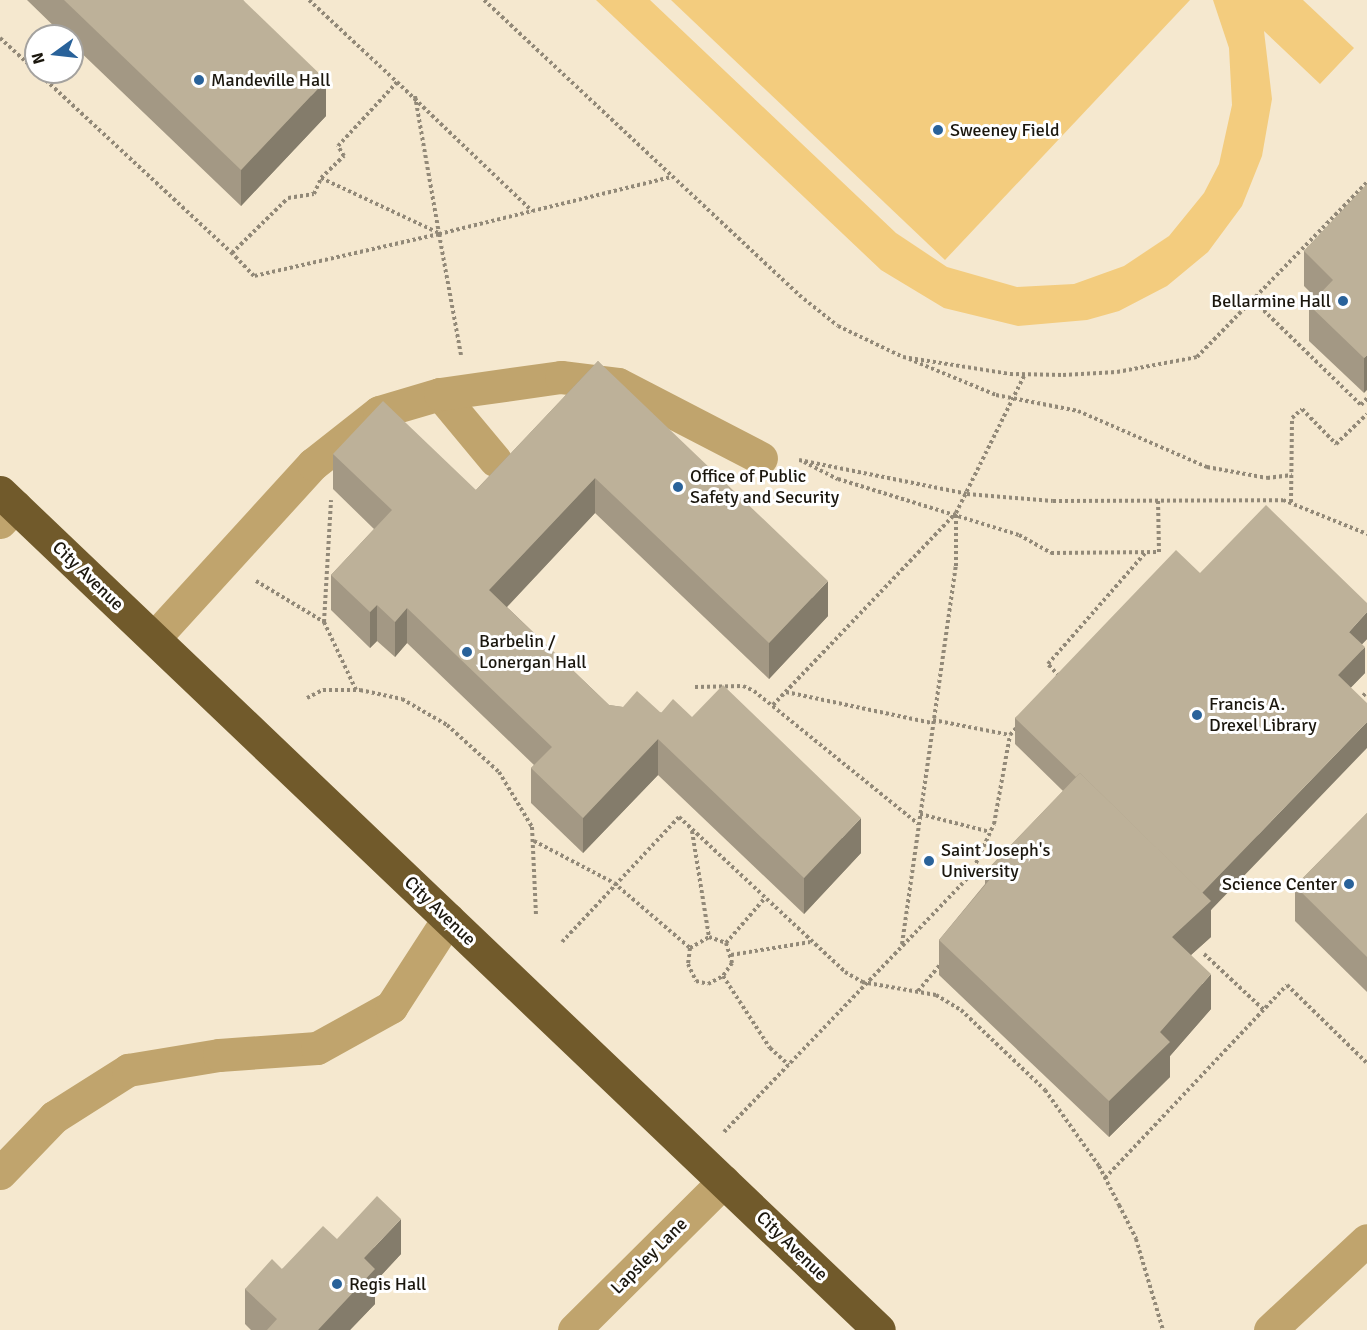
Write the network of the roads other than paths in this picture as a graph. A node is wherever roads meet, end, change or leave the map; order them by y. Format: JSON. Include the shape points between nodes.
{"nodes":[{"id":1,"x":454,"y":392,"type":"junction"},
{"id":2,"x":761,"y":458,"type":"road end"},
{"id":3,"x":495,"y":460,"type":"dead end"},
{"id":4,"x":5,"y":507,"type":"edge"},
{"id":5,"x":154,"y":638,"type":"junction"},
{"id":6,"x":448,"y":919,"type":"junction"},
{"id":7,"x":0,"y":1173,"type":"edge"},
{"id":8,"x":724,"y":1181,"type":"junction"},
{"id":9,"x":1367,"y":1240,"type":"edge"},
{"id":10,"x":574,"y":1330,"type":"edge"},
{"id":11,"x":879,"y":1330,"type":"edge"},
{"id":12,"x":1270,"y":1330,"type":"edge"}],
"edges":[{"from":1,"to":2,"type":"street","via":[[561,377],[618,384]]},
{"from":1,"to":3,"type":"street"},
{"from":1,"to":5,"type":"street","via":[[379,412],[334,447]]},
{"from":4,"to":5,"type":"highway","name":"City Avenue"},
{"from":5,"to":6,"type":"highway","name":"City Avenue"},
{"from":6,"to":7,"type":"street","via":[[391,1007],[317,1048],[219,1055],[128,1070],[54,1117]]},
{"from":6,"to":8,"type":"highway","name":"City Avenue"},
{"from":8,"to":10,"type":"street","name":"Lapsley Lane"},
{"from":8,"to":11,"type":"highway","name":"City Avenue"},
{"from":9,"to":12,"type":"street"}]}
